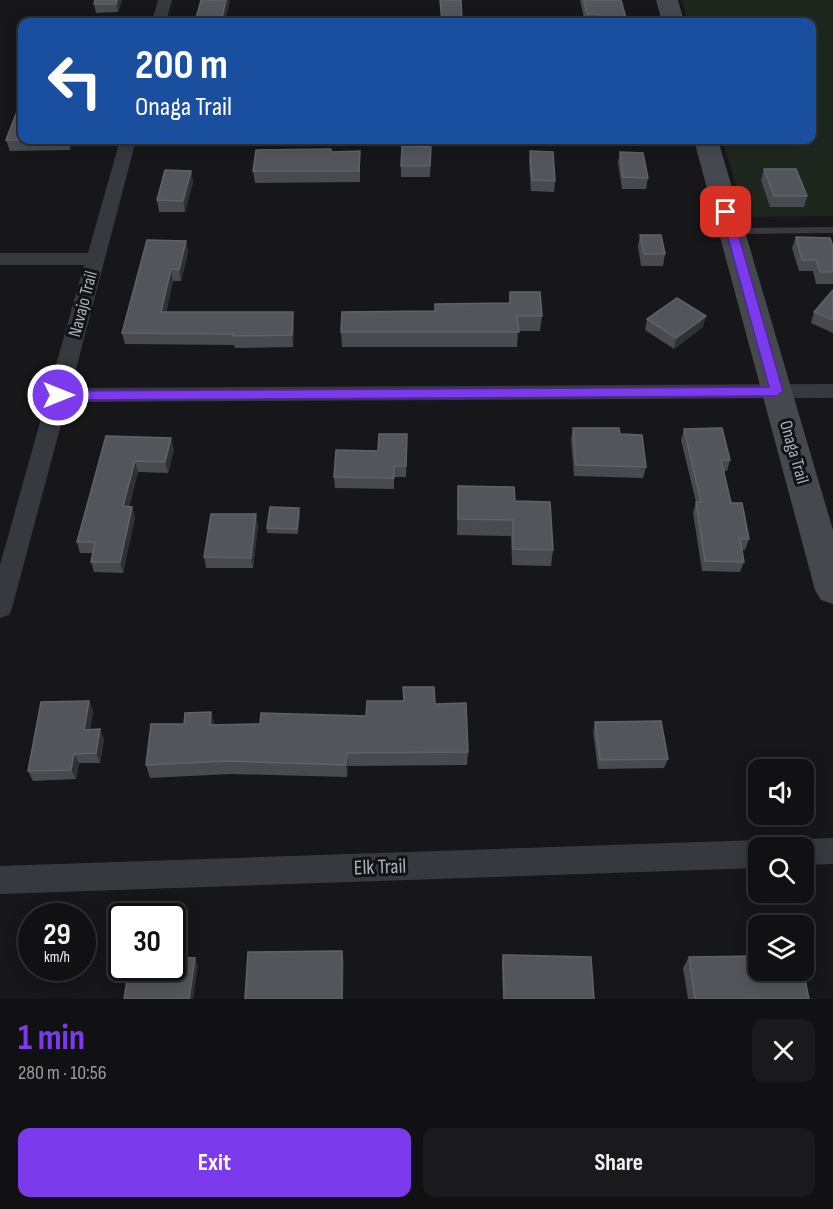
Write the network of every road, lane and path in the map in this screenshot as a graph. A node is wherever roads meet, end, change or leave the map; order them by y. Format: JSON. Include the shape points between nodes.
{"nodes":[{"id":1,"x":165,"y":0,"type":"edge"},
{"id":2,"x":667,"y":0,"type":"edge"},
{"id":3,"x":160,"y":18,"type":"edge"},
{"id":4,"x":672,"y":18,"type":"edge"},
{"id":5,"x":127,"y":144,"type":"edge"},
{"id":6,"x":707,"y":144,"type":"edge"},
{"id":7,"x":732,"y":231,"type":"junction"},
{"id":8,"x":833,"y":231,"type":"edge"},
{"id":9,"x":0,"y":259,"type":"edge"},
{"id":10,"x":95,"y":260,"type":"junction"},
{"id":11,"x":777,"y":391,"type":"junction"},
{"id":12,"x":833,"y":391,"type":"edge"},
{"id":13,"x":58,"y":395,"type":"junction"},
{"id":14,"x":833,"y":590,"type":"edge"},
{"id":15,"x":0,"y":608,"type":"edge"},
{"id":16,"x":833,"y":851,"type":"edge"},
{"id":17,"x":814,"y":852,"type":"edge"},
{"id":18,"x":748,"y":854,"type":"edge"},
{"id":19,"x":0,"y":880,"type":"edge"}],
"edges":[{"from":1,"to":3,"type":"street"},
{"from":2,"to":4,"type":"street"},
{"from":5,"to":10,"type":"street","name":"Navajo Trail"},
{"from":6,"to":7,"type":"street","name":"Onaga Trail"},
{"from":7,"to":8,"type":"lane"},
{"from":7,"to":11,"type":"street","name":"Onaga Trail"},
{"from":9,"to":10,"type":"street"},
{"from":10,"to":13,"type":"street","name":"Navajo Trail"},
{"from":11,"to":12,"type":"street"},
{"from":11,"to":13,"type":"street"},
{"from":11,"to":14,"type":"street","name":"Onaga Trail"},
{"from":13,"to":15,"type":"street","name":"Navajo Trail"},
{"from":16,"to":17,"type":"street"},
{"from":18,"to":19,"type":"street","name":"Elk Trail"}]}
